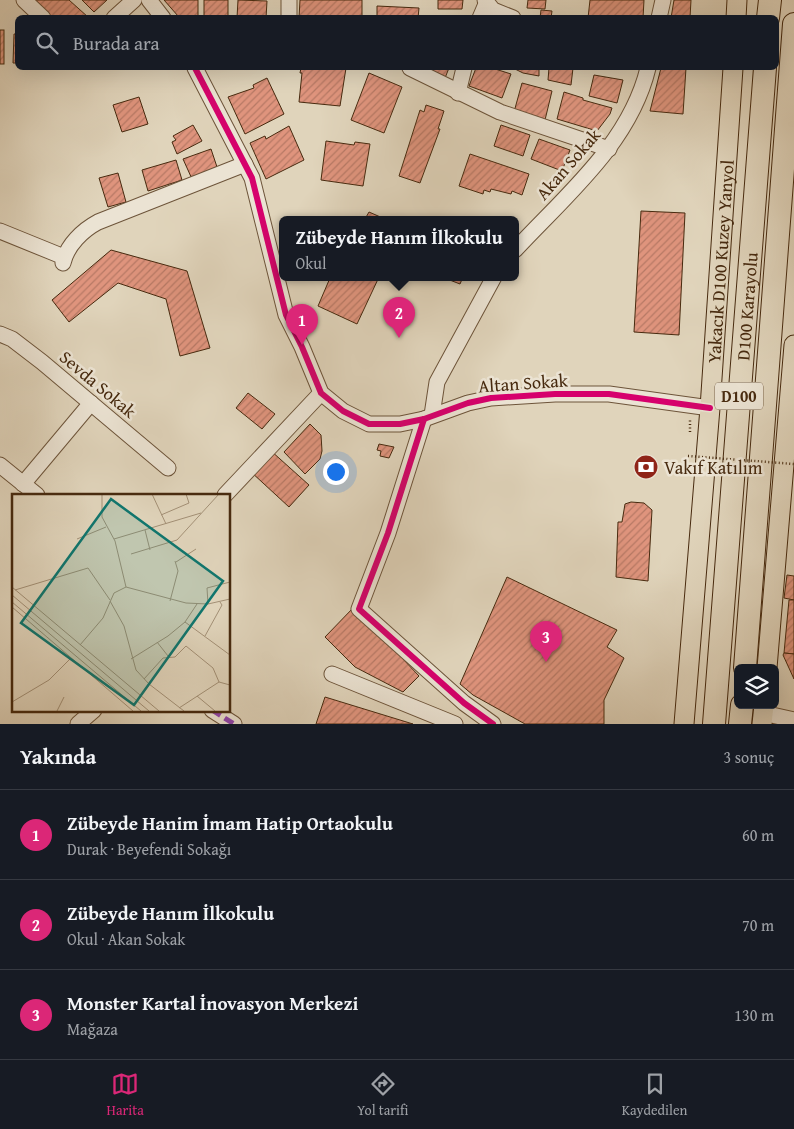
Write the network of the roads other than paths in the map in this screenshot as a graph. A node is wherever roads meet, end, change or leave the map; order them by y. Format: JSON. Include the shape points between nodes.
{"nodes":[{"id":1,"x":24,"y":0,"type":"edge"},
{"id":2,"x":134,"y":0,"type":"edge"},
{"id":3,"x":149,"y":0,"type":"edge"},
{"id":4,"x":289,"y":0,"type":"edge"},
{"id":5,"x":663,"y":0,"type":"edge"},
{"id":6,"x":737,"y":0,"type":"edge"},
{"id":7,"x":770,"y":0,"type":"edge"},
{"id":8,"x":483,"y":7,"type":"edge"},
{"id":9,"x":40,"y":15,"type":"edge"},
{"id":10,"x":117,"y":15,"type":"edge"},
{"id":11,"x":161,"y":15,"type":"edge"},
{"id":12,"x":289,"y":15,"type":"edge"},
{"id":13,"x":506,"y":15,"type":"edge"},
{"id":14,"x":660,"y":15,"type":"edge"},
{"id":15,"x":736,"y":15,"type":"edge"},
{"id":16,"x":768,"y":15,"type":"edge"},
{"id":17,"x":794,"y":24,"type":"edge"},
{"id":18,"x":196,"y":70,"type":"edge"},
{"id":19,"x":414,"y":70,"type":"edge"},
{"id":20,"x":464,"y":70,"type":"edge"},
{"id":21,"x":647,"y":70,"type":"edge"},
{"id":22,"x":733,"y":70,"type":"edge"},
{"id":23,"x":764,"y":70,"type":"edge"},
{"id":24,"x":458,"y":93,"type":"junction"},
{"id":25,"x":609,"y":149,"type":"junction"},
{"id":26,"x":246,"y":164,"type":"junction"},
{"id":27,"x":0,"y":231,"type":"edge"},
{"id":28,"x":519,"y":246,"type":"edge"},
{"id":29,"x":492,"y":281,"type":"edge"},
{"id":30,"x":0,"y":334,"type":"edge"},
{"id":31,"x":794,"y":345,"type":"edge"},
{"id":32,"x":321,"y":393,"type":"junction"},
{"id":33,"x":91,"y":403,"type":"junction"},
{"id":34,"x":791,"y":405,"type":"edge"},
{"id":35,"x":710,"y":408,"type":"junction"},
{"id":36,"x":428,"y":417,"type":"junction"},
{"id":37,"x":0,"y":466,"type":"edge"},
{"id":38,"x":168,"y":468,"type":"dead end"},
{"id":39,"x":23,"y":484,"type":"junction"},
{"id":40,"x":36,"y":494,"type":"edge"},
{"id":41,"x":226,"y":494,"type":"edge"},
{"id":42,"x":745,"y":664,"type":"edge"},
{"id":43,"x":767,"y":664,"type":"edge"},
{"id":44,"x":332,"y":674,"type":"dead end"},
{"id":45,"x":742,"y":709,"type":"edge"},
{"id":46,"x":215,"y":712,"type":"edge"},
{"id":47,"x":763,"y":714,"type":"edge"},
{"id":48,"x":794,"y":720,"type":"edge"},
{"id":49,"x":234,"y":724,"type":"edge"},
{"id":50,"x":455,"y":724,"type":"edge"},
{"id":51,"x":494,"y":724,"type":"edge"},
{"id":52,"x":684,"y":724,"type":"edge"},
{"id":53,"x":714,"y":724,"type":"edge"},
{"id":54,"x":740,"y":724,"type":"edge"}],
"edges":[{"from":1,"to":9,"type":"street"},
{"from":2,"to":10,"type":"street"},
{"from":3,"to":11,"type":"street"},
{"from":4,"to":12,"type":"street"},
{"from":5,"to":14,"type":"street"},
{"from":6,"to":15,"type":"main road"},
{"from":7,"to":16,"type":"highway"},
{"from":8,"to":13,"type":"street"},
{"from":17,"to":42,"type":"highway","name":"D100 Karayolu","number":"D100"},
{"from":18,"to":26,"type":"street"},
{"from":19,"to":24,"type":"street"},
{"from":20,"to":24,"type":"street"},
{"from":21,"to":25,"type":"street","name":"Akan Sokak","via":[[633,112]]},
{"from":22,"to":35,"type":"main road","name":"Yakacık D100 Kuzey Yanyol"},
{"from":23,"to":53,"type":"highway","name":"D100 Karayolu","number":"D100"},
{"from":24,"to":25,"type":"street","via":[[500,112]]},
{"from":25,"to":28,"type":"street","name":"Akan Sokak"},
{"from":26,"to":27,"type":"street","via":[[86,228],[64,260]]},
{"from":26,"to":32,"type":"street","via":[[265,222],[269,255],[286,315]]},
{"from":29,"to":36,"type":"street","via":[[437,382]]},
{"from":30,"to":33,"type":"street","name":"Sevda Sokak","via":[[12,338]]},
{"from":31,"to":34,"type":"main road"},
{"from":32,"to":36,"type":"street","name":"Altan Sokak","via":[[342,411],[369,424],[400,424]]},
{"from":32,"to":41,"type":"street"},
{"from":33,"to":38,"type":"street","name":"Sevda Sokak"},
{"from":33,"to":39,"type":"street"},
{"from":34,"to":43,"type":"main road"},
{"from":35,"to":36,"type":"street","name":"Altan Sokak","via":[[609,394],[523,394],[468,403]]},
{"from":35,"to":52,"type":"main road","name":"Yakacık D100 Kuzey Yanyol"},
{"from":36,"to":51,"type":"street","via":[[359,609],[464,703]]},
{"from":37,"to":39,"type":"street"},
{"from":39,"to":40,"type":"street"},
{"from":44,"to":50,"type":"street"},
{"from":45,"to":54,"type":"highway"},
{"from":46,"to":49,"type":"street"},
{"from":47,"to":48,"type":"street"}]}
